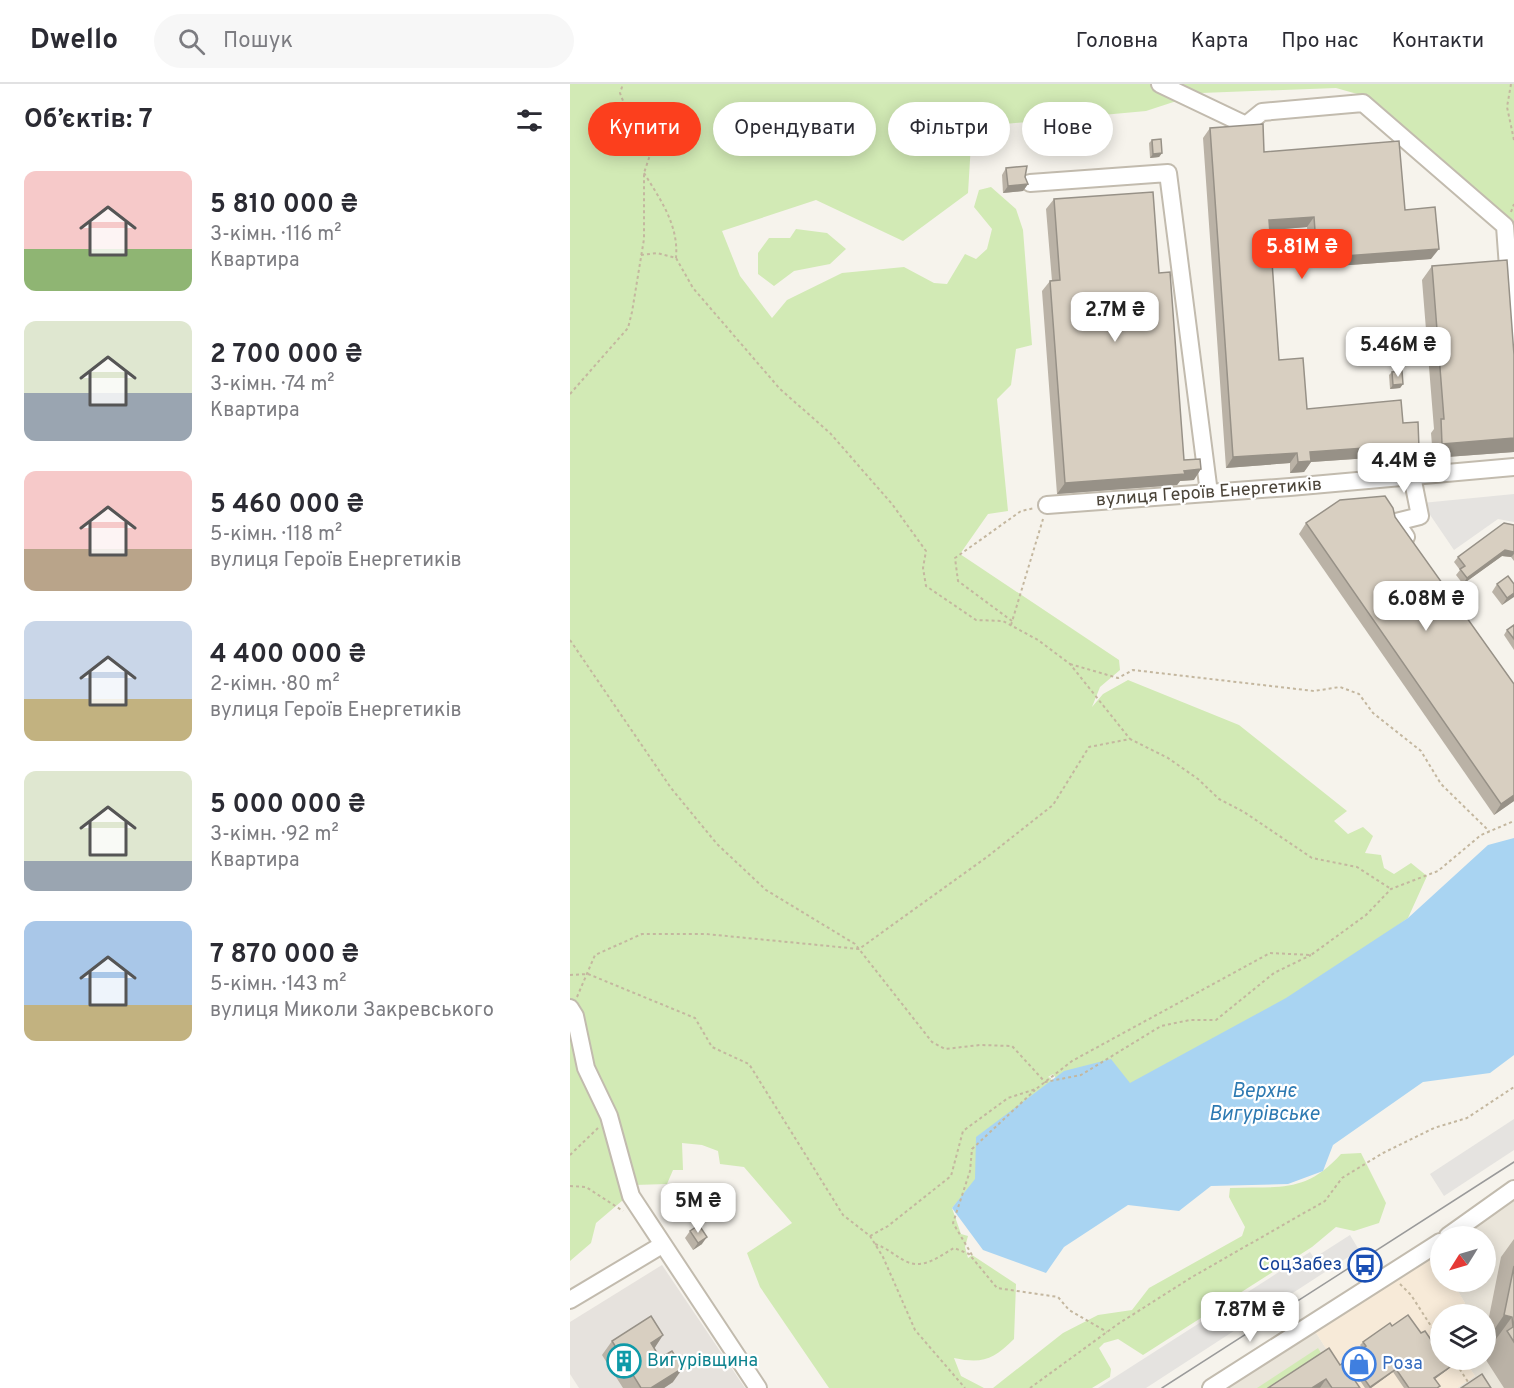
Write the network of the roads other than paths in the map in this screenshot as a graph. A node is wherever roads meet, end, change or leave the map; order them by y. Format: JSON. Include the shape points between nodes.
{"nodes":[{"id":1,"x":1160,"y":84,"type":"edge"},
{"id":2,"x":1030,"y":183,"type":"edge"},
{"id":3,"x":1514,"y":350,"type":"edge"},
{"id":4,"x":1514,"y":467,"type":"edge"},
{"id":5,"x":1412,"y":476,"type":"junction"},
{"id":6,"x":1209,"y":493,"type":"junction"},
{"id":7,"x":1047,"y":505,"type":"road end"},
{"id":8,"x":1415,"y":550,"type":"edge"},
{"id":9,"x":570,"y":1008,"type":"edge"},
{"id":10,"x":1514,"y":1189,"type":"edge"},
{"id":11,"x":1462,"y":1226,"type":"edge"},
{"id":12,"x":659,"y":1237,"type":"junction"},
{"id":13,"x":1430,"y":1248,"type":"edge"},
{"id":14,"x":570,"y":1300,"type":"edge"},
{"id":15,"x":759,"y":1388,"type":"edge"},
{"id":16,"x":1211,"y":1388,"type":"edge"}],
"edges":[{"from":1,"to":3,"type":"street","via":[[1246,125],[1262,112],[1363,104],[1505,226]]},
{"from":2,"to":6,"type":"street","via":[[1168,173]]},
{"from":4,"to":5,"type":"street","name":"вулиця Героїв Енергетиків"},
{"from":5,"to":6,"type":"street","name":"вулиця Героїв Енергетиків"},
{"from":5,"to":8,"type":"street","via":[[1420,516],[1395,522]]},
{"from":6,"to":7,"type":"street","name":"вулиця Героїв Енергетиків"},
{"from":9,"to":12,"type":"street","via":[[586,1068],[609,1116],[631,1196]]},
{"from":10,"to":11,"type":"street"},
{"from":12,"to":14,"type":"street"},
{"from":12,"to":15,"type":"street"},
{"from":13,"to":16,"type":"street"}]}
